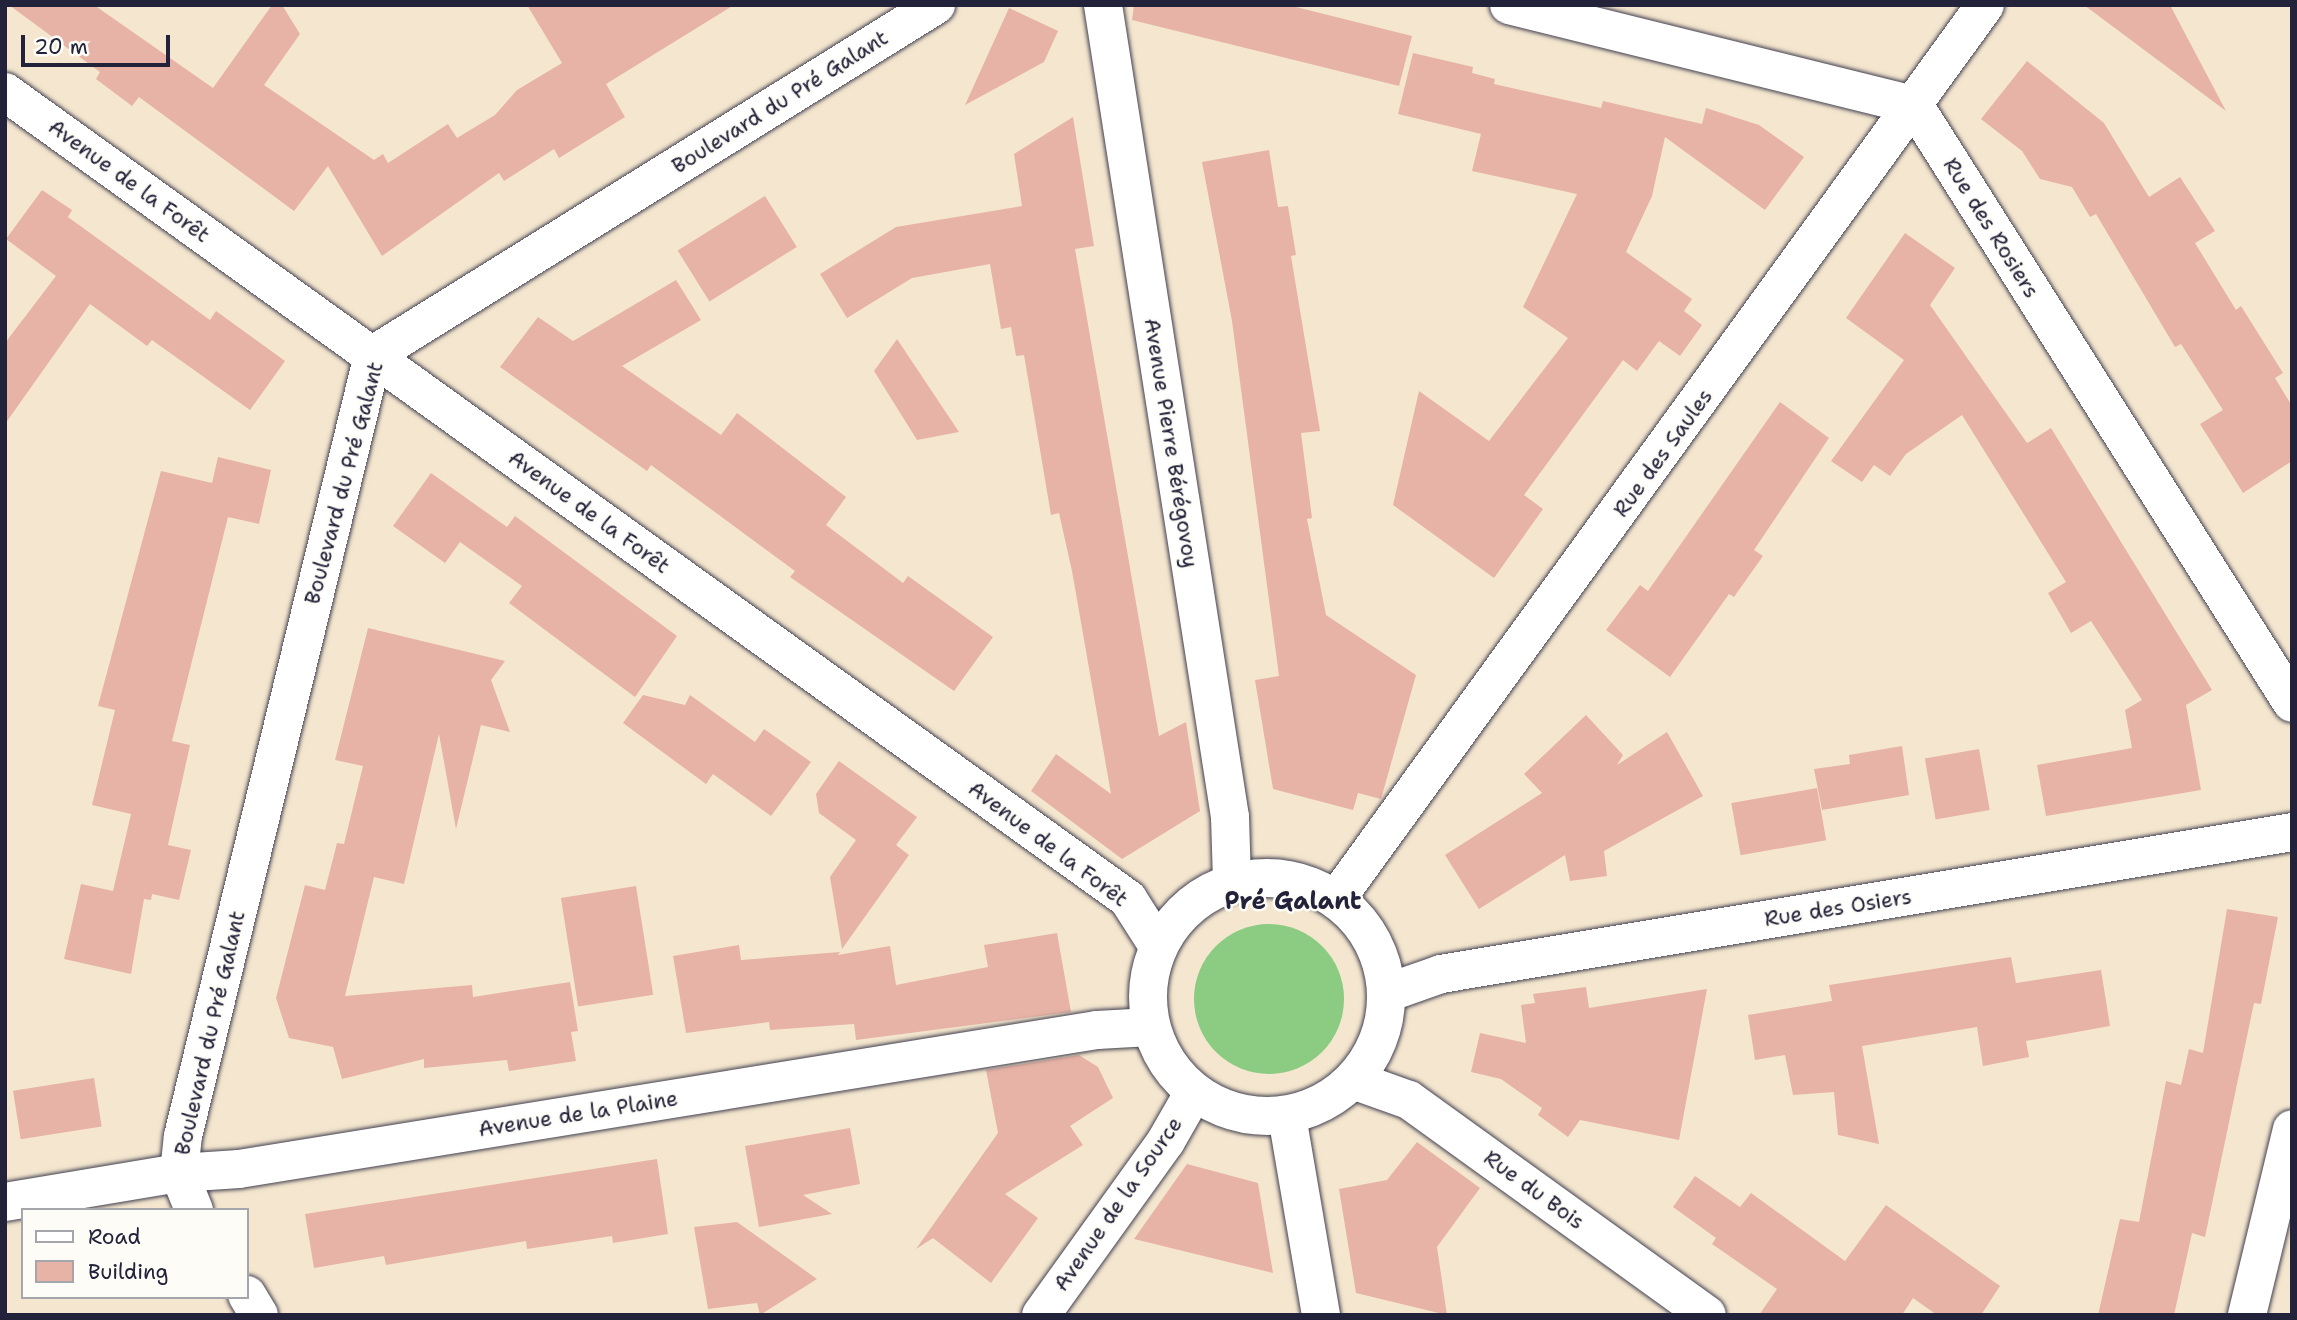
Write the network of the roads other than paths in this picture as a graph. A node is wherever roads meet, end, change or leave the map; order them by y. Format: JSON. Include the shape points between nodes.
{"nodes":[{"id":1,"x":936,"y":5,"type":"edge"},
{"id":2,"x":1103,"y":5,"type":"edge"},
{"id":3,"x":1508,"y":5,"type":"edge"},
{"id":4,"x":1985,"y":5,"type":"edge"},
{"id":5,"x":5,"y":92,"type":"edge"},
{"id":6,"x":1914,"y":105,"type":"junction"},
{"id":7,"x":373,"y":355,"type":"junction"},
{"id":8,"x":2292,"y":703,"type":"edge"},
{"id":9,"x":2292,"y":832,"type":"edge"},
{"id":10,"x":1233,"y":881,"type":"junction"},
{"id":11,"x":1337,"y":898,"type":"junction"},
{"id":12,"x":1158,"y":946,"type":"junction"},
{"id":13,"x":1387,"y":993,"type":"junction"},
{"id":14,"x":1151,"y":1027,"type":"junction"},
{"id":15,"x":1353,"y":1080,"type":"junction"},
{"id":16,"x":1194,"y":1092,"type":"junction"},
{"id":17,"x":1287,"y":1116,"type":"junction"},
{"id":18,"x":2292,"y":1129,"type":"edge"},
{"id":19,"x":179,"y":1173,"type":"junction"},
{"id":20,"x":5,"y":1202,"type":"edge"},
{"id":21,"x":193,"y":1208,"type":"edge"},
{"id":22,"x":248,"y":1297,"type":"edge"},
{"id":23,"x":259,"y":1315,"type":"edge"},
{"id":24,"x":1041,"y":1315,"type":"edge"},
{"id":25,"x":1321,"y":1315,"type":"edge"},
{"id":26,"x":1707,"y":1315,"type":"edge"},
{"id":27,"x":2247,"y":1315,"type":"edge"}],
"edges":[{"from":1,"to":7,"type":"street","name":"Boulevard du Pré Galant"},
{"from":2,"to":10,"type":"street","name":"Avenue Pierre Bérégovoy","via":[[1230,817]]},
{"from":3,"to":6,"type":"street"},
{"from":4,"to":6,"type":"street","name":"Rue des Saules"},
{"from":5,"to":7,"type":"street","name":"Avenue de la Forêt"},
{"from":6,"to":8,"type":"street","name":"Rue des Rosiers"},
{"from":6,"to":11,"type":"street","name":"Rue des Saules"},
{"from":7,"to":12,"type":"street","name":"Avenue de la Forêt","via":[[1128,899]]},
{"from":7,"to":19,"type":"street","name":"Boulevard du Pré Galant","via":[[183,1136]]},
{"from":9,"to":13,"type":"street","name":"Rue des Osiers","via":[[1441,974]]},
{"from":10,"to":11,"type":"street","via":[[1269,876],[1304,883]]},
{"from":10,"to":12,"type":"street","via":[[1201,895],[1176,918]]},
{"from":11,"to":13,"type":"street","via":[[1363,924],[1380,957]]},
{"from":12,"to":14,"type":"street","via":[[1148,986]]},
{"from":13,"to":15,"type":"street","via":[[1384,1025],[1373,1054]]},
{"from":14,"to":16,"type":"street","via":[[1167,1063]]},
{"from":14,"to":19,"type":"street","name":"Avenue de la Plaine","via":[[1083,1032],[239,1169]]},
{"from":15,"to":17,"type":"street","via":[[1331,1099]]},
{"from":15,"to":26,"type":"street","name":"Rue du Bois","via":[[1409,1100]]},
{"from":16,"to":17,"type":"street","via":[[1245,1115]]},
{"from":16,"to":24,"type":"street","name":"Avenue de la Source","via":[[1166,1141]]},
{"from":17,"to":25,"type":"street"},
{"from":18,"to":27,"type":"street"},
{"from":19,"to":20,"type":"street","name":"Avenue de la Plaine"},
{"from":19,"to":21,"type":"street","name":"Boulevard du Pré Galant"},
{"from":22,"to":23,"type":"street"}]}
